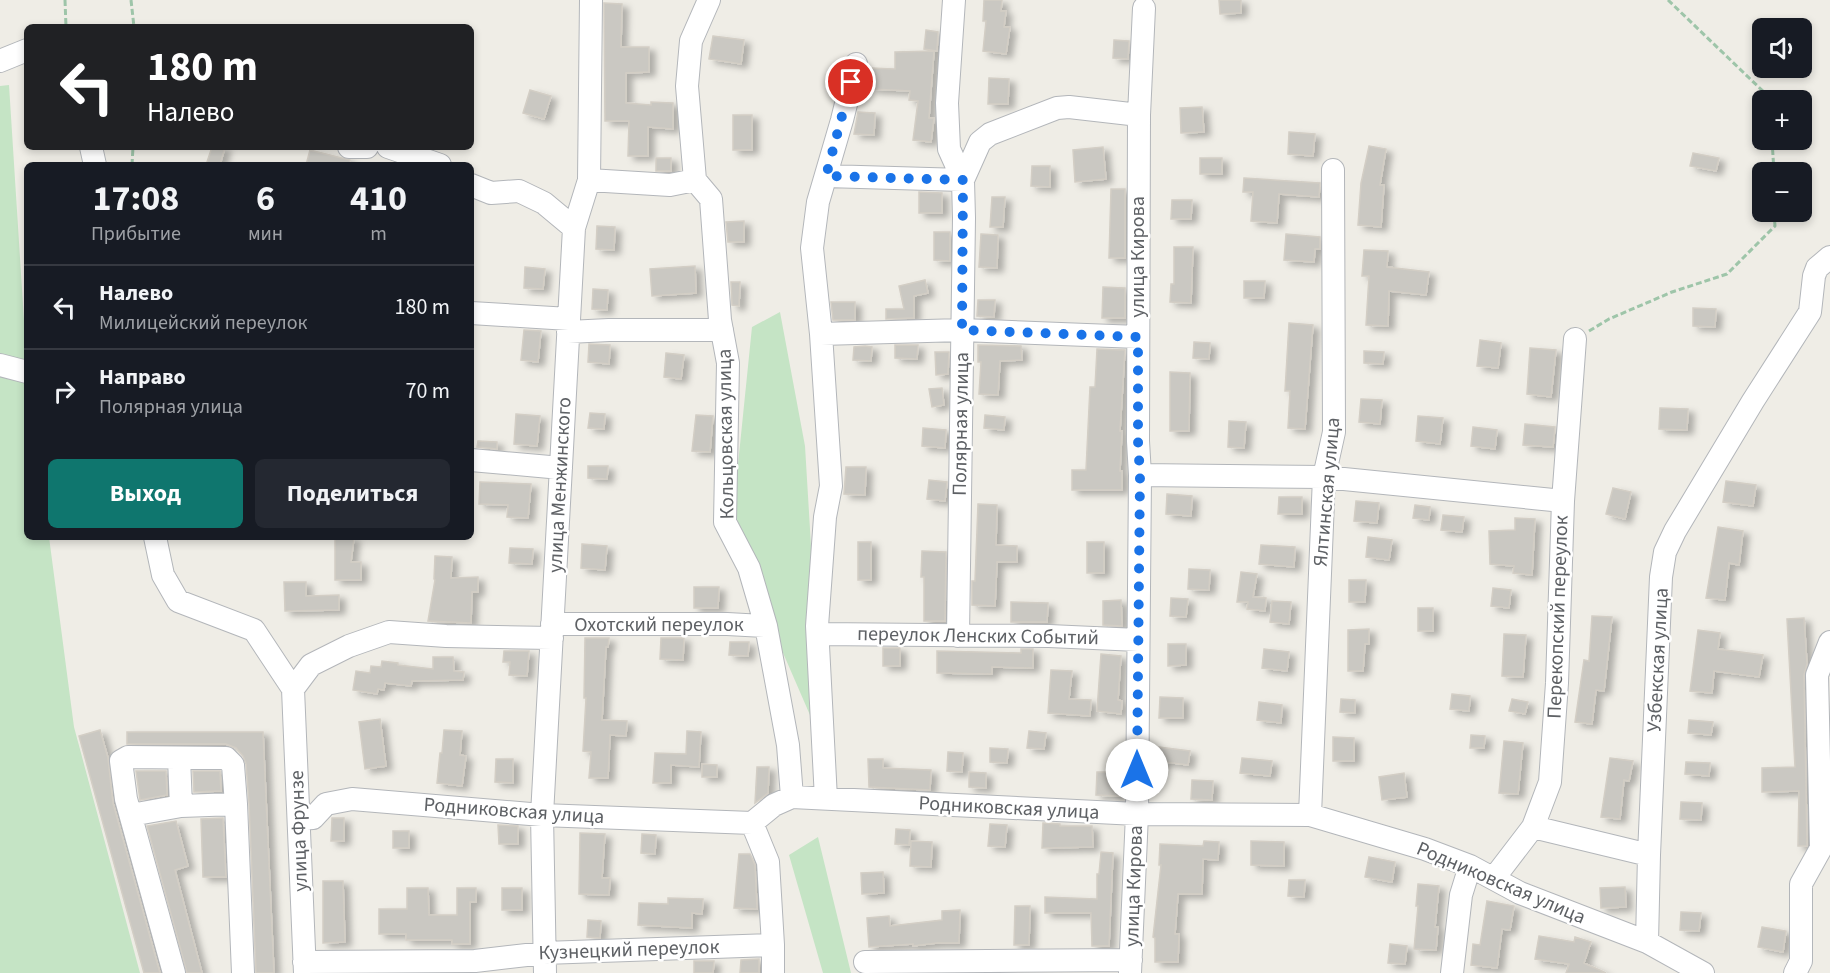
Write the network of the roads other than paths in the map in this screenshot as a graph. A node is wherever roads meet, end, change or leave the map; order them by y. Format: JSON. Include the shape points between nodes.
{"nodes":[{"id":1,"x":591,"y":0,"type":"edge"},
{"id":2,"x":709,"y":0,"type":"edge"},
{"id":3,"x":954,"y":0,"type":"edge"},
{"id":4,"x":1144,"y":8,"type":"dead end"},
{"id":5,"x":24,"y":51,"type":"edge"},
{"id":6,"x":0,"y":61,"type":"edge"},
{"id":7,"x":856,"y":64,"type":"dead end"},
{"id":8,"x":1138,"y":116,"type":"junction"},
{"id":9,"x":397,"y":150,"type":"edge"},
{"id":10,"x":431,"y":162,"type":"edge"},
{"id":11,"x":1333,"y":170,"type":"dead end"},
{"id":12,"x":826,"y":176,"type":"junction"},
{"id":13,"x":590,"y":180,"type":"junction"},
{"id":14,"x":695,"y":180,"type":"junction"},
{"id":15,"x":963,"y":180,"type":"junction"},
{"id":16,"x":474,"y":186,"type":"edge"},
{"id":17,"x":574,"y":228,"type":"junction"},
{"id":18,"x":1830,"y":257,"type":"edge"},
{"id":19,"x":474,"y":313,"type":"edge"},
{"id":20,"x":568,"y":326,"type":"junction"},
{"id":21,"x":722,"y":330,"type":"junction"},
{"id":22,"x":962,"y":330,"type":"junction"},
{"id":23,"x":821,"y":334,"type":"junction"},
{"id":24,"x":1138,"y":337,"type":"junction"},
{"id":25,"x":1575,"y":339,"type":"road end"},
{"id":26,"x":0,"y":365,"type":"edge"},
{"id":27,"x":24,"y":371,"type":"edge"},
{"id":28,"x":474,"y":460,"type":"edge"},
{"id":29,"x":561,"y":468,"type":"junction"},
{"id":30,"x":1140,"y":475,"type":"junction"},
{"id":31,"x":1324,"y":477,"type":"junction"},
{"id":32,"x":1563,"y":501,"type":"junction"},
{"id":33,"x":156,"y":540,"type":"edge"},
{"id":34,"x":766,"y":626,"type":"junction"},
{"id":35,"x":552,"y":631,"type":"junction"},
{"id":36,"x":818,"y":634,"type":"junction"},
{"id":37,"x":958,"y":636,"type":"junction"},
{"id":38,"x":1138,"y":640,"type":"junction"},
{"id":39,"x":1830,"y":642,"type":"edge"},
{"id":40,"x":293,"y":689,"type":"junction"},
{"id":41,"x":179,"y":758,"type":"junction"},
{"id":42,"x":792,"y":797,"type":"junction"},
{"id":43,"x":826,"y":799,"type":"junction"},
{"id":44,"x":236,"y":804,"type":"junction"},
{"id":45,"x":181,"y":806,"type":"junction"},
{"id":46,"x":542,"y":814,"type":"junction"},
{"id":47,"x":1137,"y":814,"type":"junction"},
{"id":48,"x":131,"y":815,"type":"junction"},
{"id":49,"x":1310,"y":815,"type":"junction"},
{"id":50,"x":299,"y":819,"type":"junction"},
{"id":51,"x":752,"y":823,"type":"junction"},
{"id":52,"x":1533,"y":828,"type":"junction"},
{"id":53,"x":1648,"y":855,"type":"junction"},
{"id":54,"x":1470,"y":866,"type":"junction"},
{"id":55,"x":1494,"y":878,"type":"junction"},
{"id":56,"x":1647,"y":942,"type":"junction"},
{"id":57,"x":773,"y":945,"type":"junction"},
{"id":58,"x":865,"y":962,"type":"dead end"},
{"id":59,"x":544,"y":963,"type":"edge"},
{"id":60,"x":1131,"y":967,"type":"edge"},
{"id":61,"x":305,"y":968,"type":"edge"},
{"id":62,"x":174,"y":973,"type":"edge"},
{"id":63,"x":243,"y":973,"type":"edge"},
{"id":64,"x":773,"y":973,"type":"edge"},
{"id":65,"x":1452,"y":973,"type":"edge"},
{"id":66,"x":1703,"y":973,"type":"edge"},
{"id":67,"x":1795,"y":973,"type":"edge"}],
"edges":[{"from":1,"to":13,"type":"street","name":"улица Менжинского"},
{"from":2,"to":14,"type":"street","name":"Кольцовская улица","via":[[691,41],[687,86]]},
{"from":3,"to":15,"type":"street","name":"Полярная улица","via":[[947,103],[949,149]]},
{"from":4,"to":8,"type":"street","name":"улица Кирова"},
{"from":5,"to":6,"type":"street"},
{"from":7,"to":12,"type":"street"},
{"from":8,"to":15,"type":"street","via":[[1057,108],[990,134],[980,142]]},
{"from":8,"to":24,"type":"street","name":"улица Кирова"},
{"from":9,"to":10,"type":"street"},
{"from":11,"to":31,"type":"street","name":"Ялтинская улица","via":[[1334,432]]},
{"from":12,"to":15,"type":"street"},
{"from":12,"to":23,"type":"street","via":[[812,248]]},
{"from":13,"to":14,"type":"street","via":[[670,185]]},
{"from":13,"to":17,"type":"street","name":"улица Менжинского"},
{"from":14,"to":21,"type":"street","name":"Кольцовская улица","via":[[711,199]]},
{"from":15,"to":22,"type":"street","name":"Полярная улица"},
{"from":16,"to":17,"type":"street","via":[[491,193],[519,191],[544,203]]},
{"from":17,"to":20,"type":"street","name":"улица Менжинского"},
{"from":18,"to":53,"type":"street","name":"Узбекская улица","via":[[1814,276],[1810,312],[1665,552]]},
{"from":19,"to":20,"type":"street"},
{"from":20,"to":21,"type":"street"},
{"from":20,"to":29,"type":"street","name":"улица Менжинского"},
{"from":21,"to":34,"type":"street","name":"Кольцовская улица","via":[[728,363],[725,522],[749,568]]},
{"from":22,"to":23,"type":"street"},
{"from":22,"to":24,"type":"street"},
{"from":22,"to":37,"type":"street","name":"Полярная улица"},
{"from":23,"to":36,"type":"street","via":[[831,486],[825,517]]},
{"from":24,"to":30,"type":"street","name":"улица Кирова"},
{"from":25,"to":32,"type":"street","name":"Перекопский переулок"},
{"from":26,"to":27,"type":"street"},
{"from":28,"to":29,"type":"street"},
{"from":29,"to":35,"type":"street","name":"улица Менжинского"},
{"from":30,"to":31,"type":"street"},
{"from":30,"to":38,"type":"street","name":"улица Кирова"},
{"from":31,"to":32,"type":"street"},
{"from":31,"to":49,"type":"street","name":"Ялтинская улица"},
{"from":32,"to":52,"type":"street","name":"Перекопский переулок","via":[[1550,782]]},
{"from":33,"to":40,"type":"street","via":[[163,575],[178,602],[254,630]]},
{"from":34,"to":35,"type":"street","name":"Охотский переулок","via":[[715,623]]},
{"from":34,"to":42,"type":"street","name":"Кольцовская улица","via":[[788,745]]},
{"from":35,"to":40,"type":"street","name":"Охотский переулок","via":[[446,636],[389,632],[312,665]]},
{"from":35,"to":46,"type":"street","name":"улица Менжинского"},
{"from":36,"to":37,"type":"street","name":"переулок Ленских Событий"},
{"from":36,"to":43,"type":"street"},
{"from":37,"to":38,"type":"street","name":"переулок Ленских Событий"},
{"from":38,"to":47,"type":"street","name":"улица Кирова"},
{"from":39,"to":67,"type":"street","via":[[1817,675],[1821,848],[1802,884],[1801,961]]},
{"from":40,"to":50,"type":"street","name":"улица Фрунзе"},
{"from":41,"to":44,"type":"street","via":[[226,758],[233,765]]},
{"from":41,"to":45,"type":"street"},
{"from":41,"to":48,"type":"street","via":[[128,757],[121,761]]},
{"from":42,"to":43,"type":"street","name":"Родниковская улица"},
{"from":42,"to":51,"type":"street"},
{"from":43,"to":47,"type":"street","name":"Родниковская улица"},
{"from":44,"to":45,"type":"street"},
{"from":44,"to":63,"type":"street"},
{"from":45,"to":48,"type":"street"},
{"from":46,"to":50,"type":"street","name":"Родниковская улица","via":[[352,799],[326,804],[313,818]]},
{"from":46,"to":51,"type":"street","name":"Родниковская улица"},
{"from":46,"to":59,"type":"street","name":"улица Менжинского"},
{"from":47,"to":49,"type":"street","name":"Родниковская улица"},
{"from":47,"to":60,"type":"street","name":"улица Кирова"},
{"from":48,"to":62,"type":"street"},
{"from":49,"to":54,"type":"street","name":"Родниковская улица"},
{"from":50,"to":61,"type":"street","name":"улица Фрунзе"},
{"from":51,"to":57,"type":"street","via":[[768,862]]},
{"from":52,"to":53,"type":"street"},
{"from":52,"to":55,"type":"street","name":"Перекопский переулок"},
{"from":53,"to":56,"type":"street","name":"Узбекская улица"},
{"from":54,"to":55,"type":"street","name":"Родниковская улица"},
{"from":54,"to":65,"type":"street","via":[[1461,894]]},
{"from":55,"to":56,"type":"street","name":"Родниковская улица","via":[[1520,893]]},
{"from":56,"to":66,"type":"street","name":"Родниковская улица"},
{"from":57,"to":59,"type":"street","name":"Кузнецкий переулок"},
{"from":57,"to":64,"type":"street"},
{"from":58,"to":60,"type":"street"},
{"from":59,"to":61,"type":"street","name":"Кузнецкий переулок","via":[[475,961]]}]}
